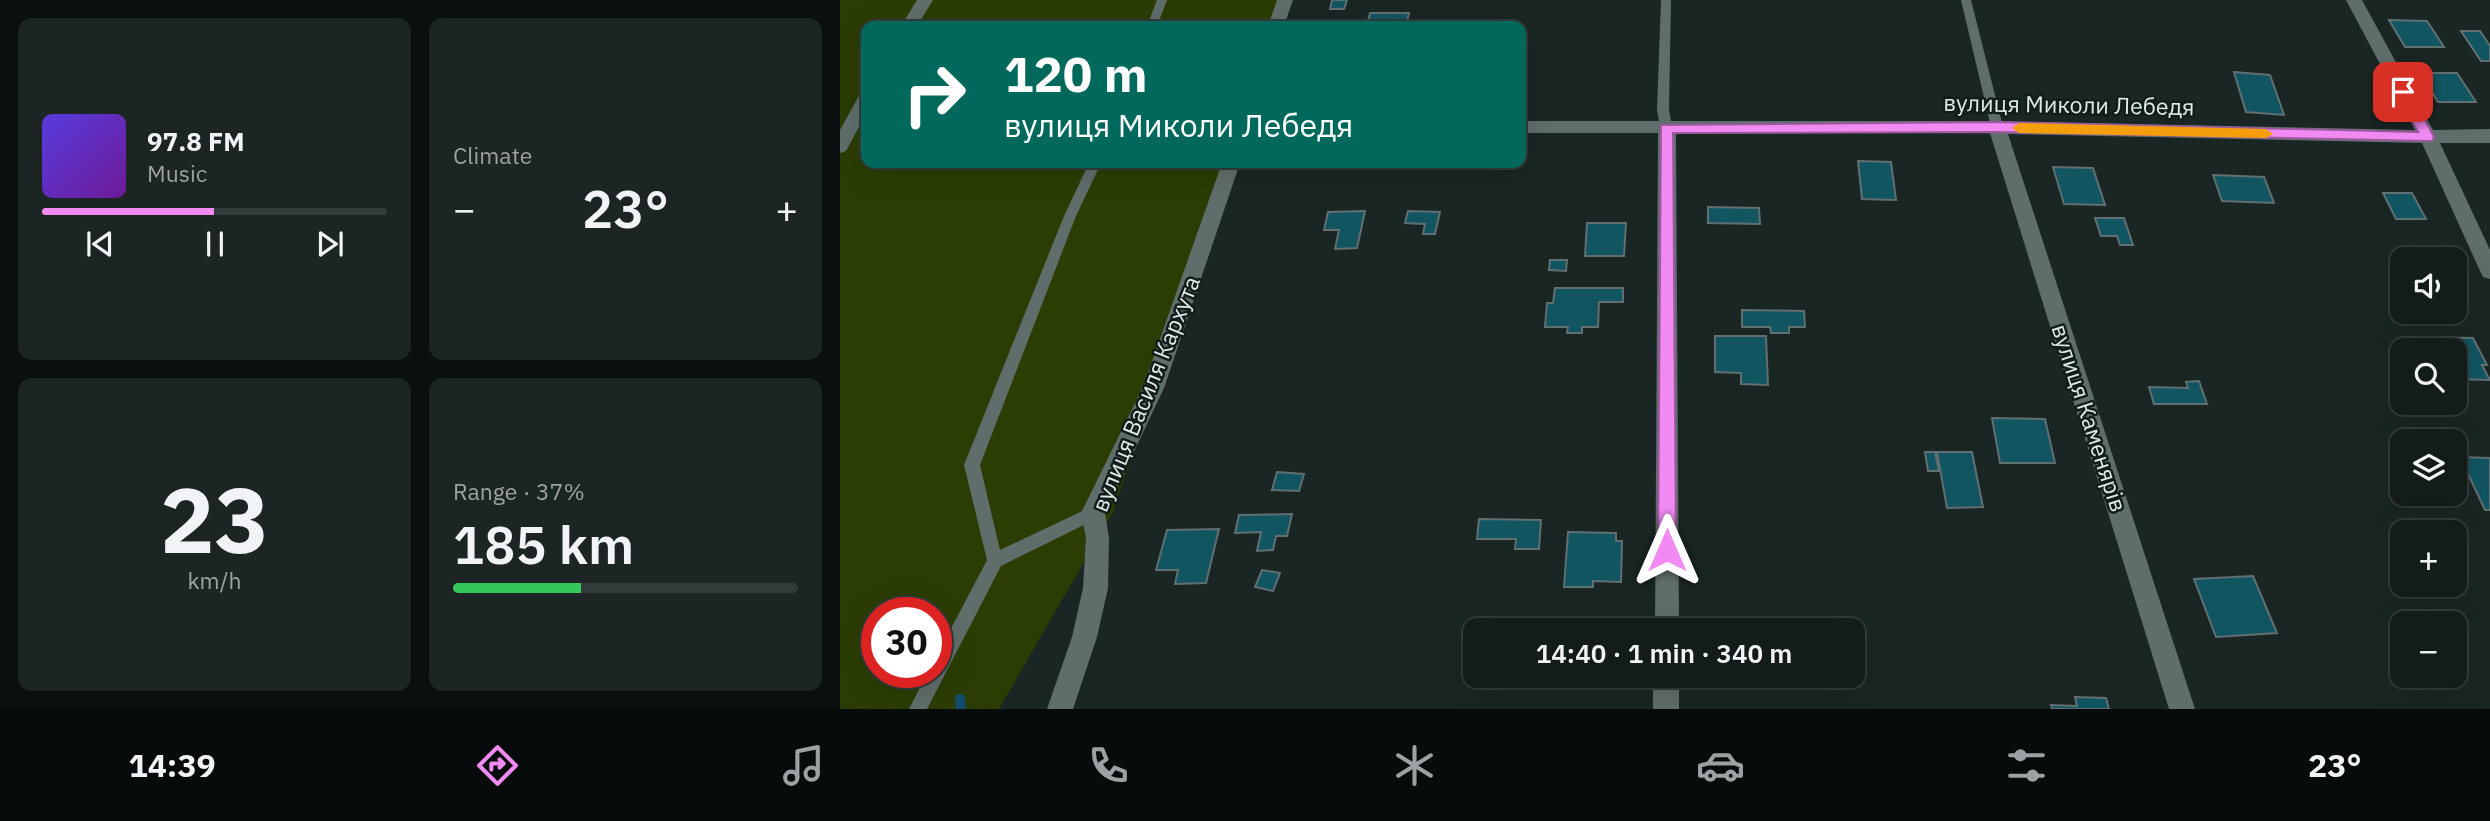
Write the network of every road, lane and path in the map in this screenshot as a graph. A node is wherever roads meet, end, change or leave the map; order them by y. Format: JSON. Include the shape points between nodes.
{"nodes":[{"id":1,"x":925,"y":0,"type":"edge"},
{"id":2,"x":1162,"y":0,"type":"edge"},
{"id":3,"x":1285,"y":0,"type":"edge"},
{"id":4,"x":1666,"y":0,"type":"edge"},
{"id":5,"x":1966,"y":0,"type":"edge"},
{"id":6,"x":2354,"y":0,"type":"edge"},
{"id":7,"x":912,"y":21,"type":"edge"},
{"id":8,"x":1154,"y":21,"type":"edge"},
{"id":9,"x":1278,"y":21,"type":"edge"},
{"id":10,"x":861,"y":106,"type":"edge"},
{"id":11,"x":1526,"y":127,"type":"edge"},
{"id":12,"x":1997,"y":127,"type":"junction"},
{"id":13,"x":1665,"y":128,"type":"junction"},
{"id":14,"x":2490,"y":136,"type":"edge"},
{"id":15,"x":2428,"y":137,"type":"junction"},
{"id":16,"x":861,"y":138,"type":"edge"},
{"id":17,"x":841,"y":140,"type":"edge"},
{"id":18,"x":1093,"y":168,"type":"edge"},
{"id":19,"x":1229,"y":168,"type":"edge"},
{"id":20,"x":2490,"y":271,"type":"edge"},
{"id":21,"x":1093,"y":513,"type":"junction"},
{"id":22,"x":995,"y":561,"type":"junction"},
{"id":23,"x":1667,"y":618,"type":"edge"},
{"id":24,"x":1667,"y":688,"type":"edge"},
{"id":25,"x":918,"y":709,"type":"edge"},
{"id":26,"x":1060,"y":709,"type":"edge"},
{"id":27,"x":1666,"y":709,"type":"edge"},
{"id":28,"x":2182,"y":709,"type":"edge"}],
"edges":[{"from":1,"to":7,"type":"street"},
{"from":2,"to":8,"type":"lane"},
{"from":3,"to":9,"type":"street"},
{"from":4,"to":13,"type":"lane"},
{"from":5,"to":12,"type":"lane"},
{"from":6,"to":15,"type":"street"},
{"from":10,"to":17,"type":"street"},
{"from":11,"to":13,"type":"street","name":"вулиця Миколи Лебедя"},
{"from":12,"to":13,"type":"street","name":"вулиця Миколи Лебедя"},
{"from":12,"to":15,"type":"street","name":"вулиця Миколи Лебедя"},
{"from":12,"to":28,"type":"street","name":"вулиця Каменярів"},
{"from":13,"to":23,"type":"street"},
{"from":14,"to":15,"type":"street","name":"вулиця Миколи Лебедя"},
{"from":15,"to":20,"type":"street"},
{"from":16,"to":17,"type":"street"},
{"from":18,"to":22,"type":"lane","via":[[972,465]]},
{"from":19,"to":21,"type":"street","name":"вулиця Василя Кархута","via":[[1157,377]]},
{"from":21,"to":22,"type":"lane"},
{"from":21,"to":26,"type":"street","name":"вулиця Василя Кархута","via":[[1099,534],[1100,576]]},
{"from":22,"to":25,"type":"lane"},
{"from":24,"to":27,"type":"street"}]}
